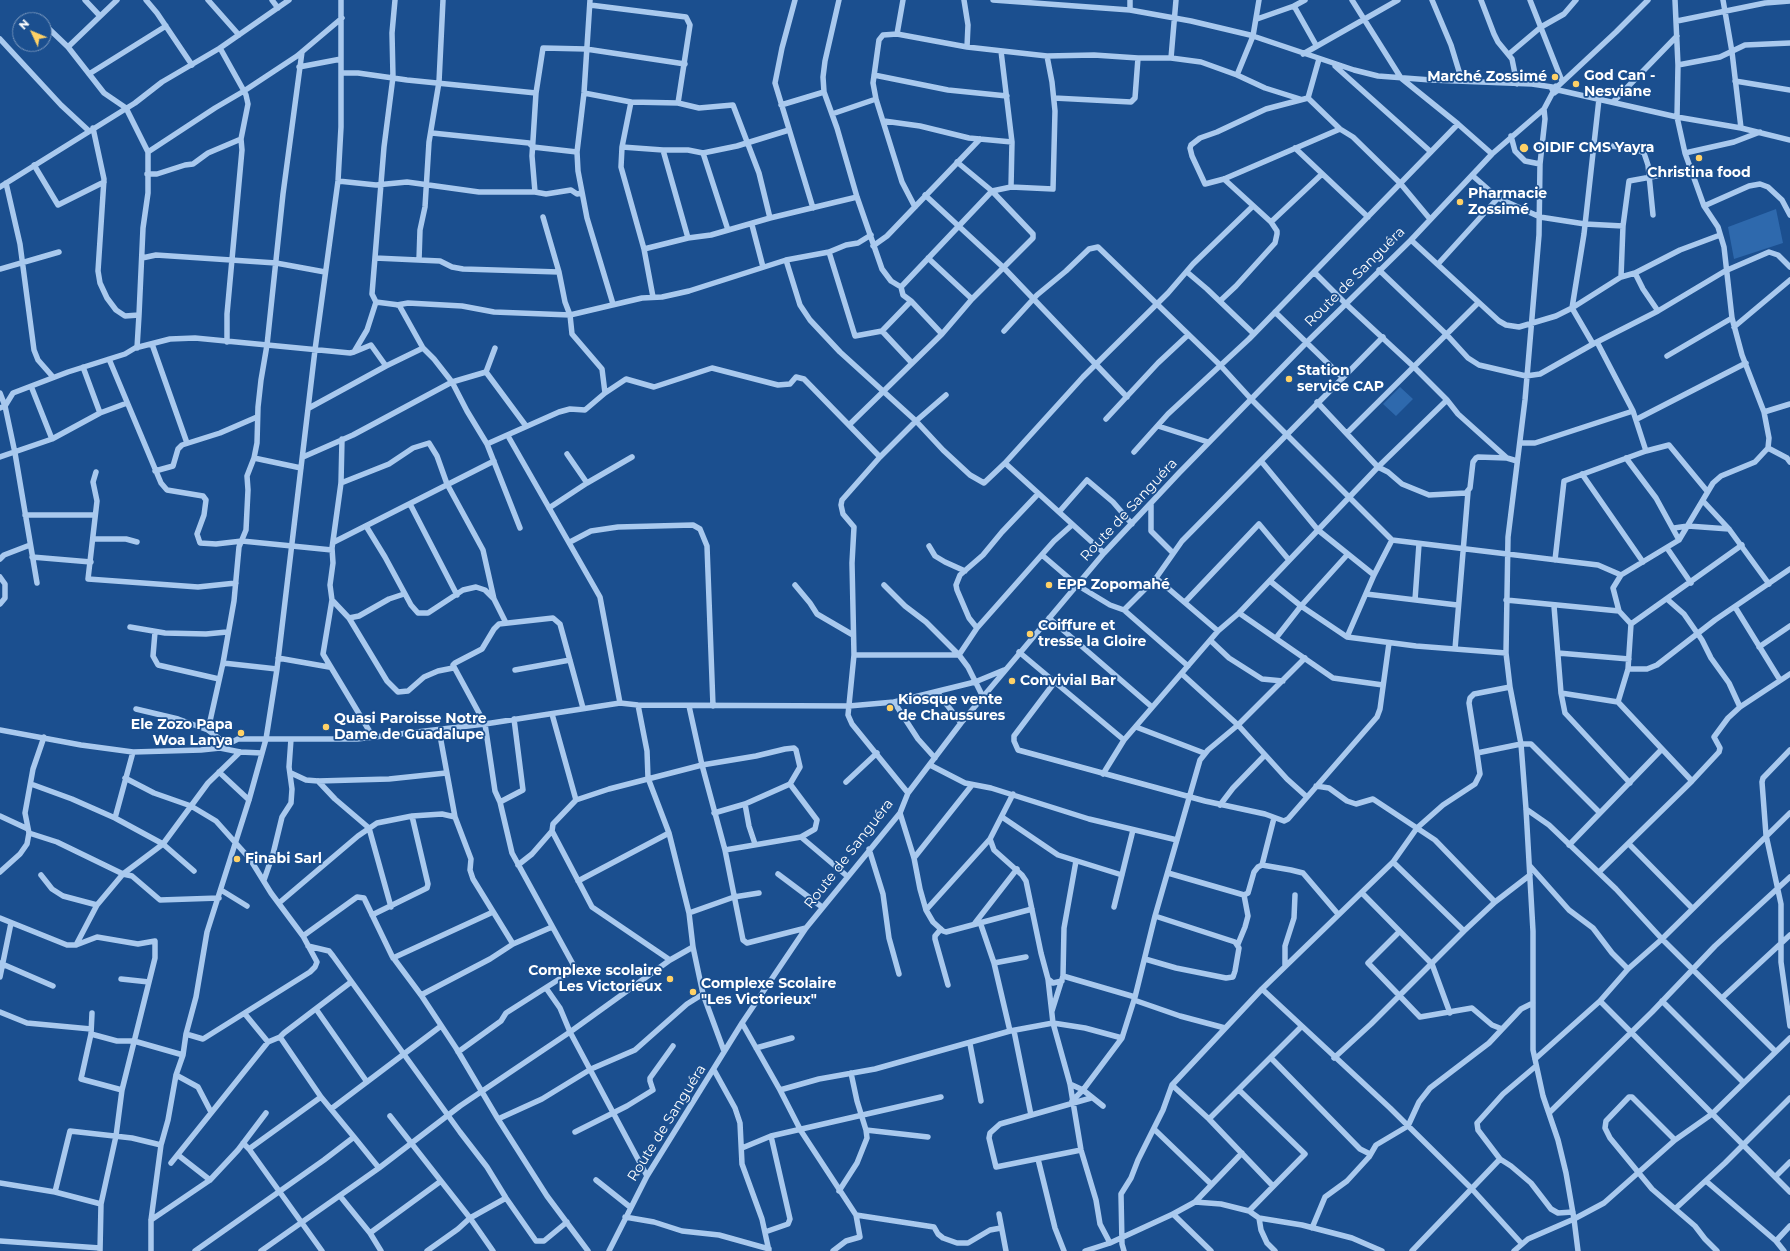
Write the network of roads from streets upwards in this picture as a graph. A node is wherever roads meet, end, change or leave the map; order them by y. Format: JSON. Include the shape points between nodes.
{"nodes":[{"id":1,"x":85,"y":0,"type":"edge"},
{"id":2,"x":117,"y":0,"type":"edge"},
{"id":3,"x":146,"y":0,"type":"edge"},
{"id":4,"x":208,"y":0,"type":"edge"},
{"id":5,"x":272,"y":0,"type":"edge"},
{"id":6,"x":289,"y":0,"type":"edge"},
{"id":7,"x":341,"y":0,"type":"edge"},
{"id":8,"x":395,"y":0,"type":"edge"},
{"id":9,"x":443,"y":0,"type":"edge"},
{"id":10,"x":795,"y":0,"type":"edge"},
{"id":11,"x":840,"y":0,"type":"edge"},
{"id":12,"x":903,"y":0,"type":"edge"},
{"id":13,"x":964,"y":0,"type":"edge"},
{"id":14,"x":993,"y":0,"type":"edge"},
{"id":15,"x":1130,"y":0,"type":"edge"},
{"id":16,"x":1176,"y":0,"type":"edge"},
{"id":17,"x":1259,"y":0,"type":"edge"},
{"id":18,"x":1305,"y":0,"type":"edge"},
{"id":19,"x":1352,"y":0,"type":"edge"},
{"id":20,"x":1398,"y":0,"type":"edge"},
{"id":21,"x":1432,"y":0,"type":"edge"},
{"id":22,"x":1481,"y":0,"type":"edge"},
{"id":23,"x":1530,"y":0,"type":"edge"},
{"id":24,"x":1576,"y":0,"type":"edge"},
{"id":25,"x":1648,"y":0,"type":"edge"},
{"id":26,"x":1675,"y":0,"type":"edge"},
{"id":27,"x":1723,"y":0,"type":"edge"},
{"id":28,"x":1790,"y":0,"type":"edge"},
{"id":29,"x":590,"y":2,"type":"edge"},
{"id":30,"x":1038,"y":2,"type":"edge"},
{"id":31,"x":1294,"y":6,"type":"junction"},
{"id":32,"x":278,"y":8,"type":"junction"},
{"id":33,"x":1130,"y":10,"type":"junction"},
{"id":34,"x":1725,"y":12,"type":"junction"},
{"id":35,"x":100,"y":16,"type":"junction"},
{"id":36,"x":342,"y":18,"type":"junction"},
{"id":37,"x":1174,"y":18,"type":"junction"},
{"id":38,"x":1257,"y":19,"type":"junction"},
{"id":39,"x":1362,"y":19,"type":"junction"},
{"id":40,"x":1677,"y":21,"type":"junction"},
{"id":41,"x":166,"y":26,"type":"junction"},
{"id":42,"x":1541,"y":27,"type":"junction"},
{"id":43,"x":52,"y":32,"type":"edge"},
{"id":44,"x":897,"y":34,"type":"junction"},
{"id":45,"x":239,"y":35,"type":"junction"},
{"id":46,"x":1253,"y":36,"type":"junction"},
{"id":47,"x":1677,"y":36,"type":"junction"},
{"id":48,"x":0,"y":39,"type":"edge"},
{"id":49,"x":1790,"y":43,"type":"edge"},
{"id":50,"x":1316,"y":46,"type":"junction"},
{"id":51,"x":68,"y":47,"type":"junction"},
{"id":52,"x":967,"y":47,"type":"junction"},
{"id":53,"x":220,"y":48,"type":"junction"},
{"id":54,"x":586,"y":49,"type":"junction"},
{"id":55,"x":1001,"y":50,"type":"junction"},
{"id":56,"x":302,"y":52,"type":"junction"},
{"id":57,"x":1732,"y":52,"type":"junction"},
{"id":58,"x":1303,"y":54,"type":"junction"},
{"id":59,"x":1510,"y":54,"type":"junction"},
{"id":60,"x":1047,"y":56,"type":"junction"},
{"id":61,"x":1138,"y":58,"type":"junction"},
{"id":62,"x":1171,"y":58,"type":"junction"},
{"id":63,"x":341,"y":59,"type":"junction"},
{"id":64,"x":1319,"y":59,"type":"junction"},
{"id":65,"x":192,"y":64,"type":"junction"},
{"id":66,"x":685,"y":64,"type":"junction"},
{"id":67,"x":1335,"y":64,"type":"junction"},
{"id":68,"x":1678,"y":65,"type":"junction"},
{"id":69,"x":299,"y":67,"type":"junction"},
{"id":70,"x":341,"y":73,"type":"junction"},
{"id":71,"x":88,"y":74,"type":"junction"},
{"id":72,"x":1237,"y":75,"type":"junction"},
{"id":73,"x":874,"y":76,"type":"junction"},
{"id":74,"x":393,"y":77,"type":"junction"},
{"id":75,"x":1401,"y":78,"type":"junction"},
{"id":76,"x":1462,"y":81,"type":"junction"},
{"id":77,"x":1562,"y":81,"type":"junction"},
{"id":78,"x":1735,"y":81,"type":"junction"},
{"id":79,"x":439,"y":82,"type":"junction"},
{"id":80,"x":1517,"y":84,"type":"junction"},
{"id":81,"x":1555,"y":89,"type":"junction"},
{"id":82,"x":1790,"y":90,"type":"edge"},
{"id":83,"x":244,"y":91,"type":"junction"},
{"id":84,"x":824,"y":92,"type":"junction"},
{"id":85,"x":536,"y":93,"type":"junction"},
{"id":86,"x":584,"y":93,"type":"junction"},
{"id":87,"x":1007,"y":96,"type":"junction"},
{"id":88,"x":1054,"y":98,"type":"junction"},
{"id":89,"x":1308,"y":98,"type":"junction"},
{"id":90,"x":876,"y":99,"type":"junction"},
{"id":91,"x":1300,"y":99,"type":"junction"},
{"id":92,"x":1599,"y":99,"type":"junction"},
{"id":93,"x":631,"y":102,"type":"junction"},
{"id":94,"x":1613,"y":102,"type":"junction"},
{"id":95,"x":678,"y":104,"type":"junction"},
{"id":96,"x":781,"y":105,"type":"junction"},
{"id":97,"x":126,"y":108,"type":"junction"},
{"id":98,"x":1544,"y":109,"type":"junction"},
{"id":99,"x":832,"y":114,"type":"junction"},
{"id":100,"x":1677,"y":117,"type":"junction"},
{"id":101,"x":884,"y":122,"type":"junction"},
{"id":102,"x":1458,"y":124,"type":"junction"},
{"id":103,"x":1741,"y":128,"type":"junction"},
{"id":104,"x":91,"y":129,"type":"junction"},
{"id":105,"x":1340,"y":129,"type":"junction"},
{"id":106,"x":789,"y":130,"type":"junction"},
{"id":107,"x":1760,"y":132,"type":"junction"},
{"id":108,"x":432,"y":133,"type":"junction"},
{"id":109,"x":1511,"y":136,"type":"junction"},
{"id":110,"x":241,"y":139,"type":"junction"},
{"id":111,"x":980,"y":139,"type":"junction"},
{"id":112,"x":1790,"y":140,"type":"edge"},
{"id":113,"x":1012,"y":142,"type":"junction"},
{"id":114,"x":747,"y":143,"type":"junction"},
{"id":115,"x":1594,"y":144,"type":"junction"},
{"id":116,"x":533,"y":147,"type":"junction"},
{"id":117,"x":622,"y":147,"type":"junction"},
{"id":118,"x":1295,"y":148,"type":"junction"},
{"id":119,"x":664,"y":150,"type":"junction"},
{"id":120,"x":148,"y":152,"type":"junction"},
{"id":121,"x":577,"y":152,"type":"junction"},
{"id":122,"x":1431,"y":152,"type":"junction"},
{"id":123,"x":703,"y":153,"type":"junction"},
{"id":124,"x":1685,"y":153,"type":"junction"},
{"id":125,"x":1492,"y":154,"type":"junction"},
{"id":126,"x":957,"y":162,"type":"junction"},
{"id":127,"x":1540,"y":164,"type":"junction"},
{"id":128,"x":34,"y":165,"type":"junction"},
{"id":129,"x":1689,"y":170,"type":"junction"},
{"id":130,"x":147,"y":174,"type":"junction"},
{"id":131,"x":1322,"y":174,"type":"junction"},
{"id":132,"x":1473,"y":176,"type":"junction"},
{"id":133,"x":1648,"y":178,"type":"junction"},
{"id":134,"x":1224,"y":179,"type":"junction"},
{"id":135,"x":338,"y":181,"type":"junction"},
{"id":136,"x":104,"y":182,"type":"junction"},
{"id":137,"x":6,"y":183,"type":"junction"},
{"id":138,"x":426,"y":183,"type":"junction"},
{"id":139,"x":1400,"y":184,"type":"junction"},
{"id":140,"x":382,"y":185,"type":"junction"},
{"id":141,"x":0,"y":187,"type":"edge"},
{"id":142,"x":1011,"y":187,"type":"junction"},
{"id":143,"x":992,"y":191,"type":"junction"},
{"id":144,"x":534,"y":192,"type":"junction"},
{"id":145,"x":582,"y":193,"type":"junction"},
{"id":146,"x":925,"y":195,"type":"junction"},
{"id":147,"x":857,"y":197,"type":"junction"},
{"id":148,"x":1498,"y":198,"type":"junction"},
{"id":149,"x":1704,"y":206,"type":"junction"},
{"id":150,"x":915,"y":207,"type":"junction"},
{"id":151,"x":1252,"y":207,"type":"junction"},
{"id":152,"x":813,"y":208,"type":"junction"},
{"id":153,"x":1789,"y":213,"type":"edge"},
{"id":154,"x":1653,"y":215,"type":"dead end"},
{"id":155,"x":1540,"y":216,"type":"junction"},
{"id":156,"x":543,"y":217,"type":"dead end"},
{"id":157,"x":1368,"y":217,"type":"junction"},
{"id":158,"x":770,"y":218,"type":"junction"},
{"id":159,"x":1430,"y":219,"type":"junction"},
{"id":160,"x":1270,"y":222,"type":"junction"},
{"id":161,"x":1585,"y":224,"type":"junction"},
{"id":162,"x":752,"y":225,"type":"junction"},
{"id":163,"x":960,"y":226,"type":"junction"},
{"id":164,"x":1623,"y":226,"type":"junction"},
{"id":165,"x":728,"y":230,"type":"junction"},
{"id":166,"x":871,"y":235,"type":"junction"},
{"id":167,"x":1720,"y":235,"type":"junction"},
{"id":168,"x":688,"y":238,"type":"junction"},
{"id":169,"x":1411,"y":240,"type":"junction"},
{"id":170,"x":873,"y":246,"type":"junction"},
{"id":171,"x":644,"y":249,"type":"junction"},
{"id":172,"x":59,"y":252,"type":"dead end"},
{"id":173,"x":829,"y":252,"type":"junction"},
{"id":174,"x":142,"y":258,"type":"junction"},
{"id":175,"x":375,"y":258,"type":"junction"},
{"id":176,"x":928,"y":258,"type":"junction"},
{"id":177,"x":419,"y":260,"type":"junction"},
{"id":178,"x":786,"y":260,"type":"junction"},
{"id":179,"x":231,"y":261,"type":"junction"},
{"id":180,"x":23,"y":262,"type":"junction"},
{"id":181,"x":276,"y":263,"type":"junction"},
{"id":182,"x":1438,"y":264,"type":"junction"},
{"id":183,"x":763,"y":267,"type":"junction"},
{"id":184,"x":1790,"y":267,"type":"edge"},
{"id":185,"x":1004,"y":268,"type":"junction"},
{"id":186,"x":0,"y":269,"type":"edge"},
{"id":187,"x":1379,"y":270,"type":"junction"},
{"id":188,"x":1725,"y":271,"type":"junction"},
{"id":189,"x":325,"y":272,"type":"junction"},
{"id":190,"x":559,"y":272,"type":"junction"},
{"id":191,"x":1187,"y":272,"type":"junction"},
{"id":192,"x":1314,"y":272,"type":"junction"},
{"id":193,"x":1635,"y":273,"type":"junction"},
{"id":194,"x":1621,"y":276,"type":"junction"},
{"id":195,"x":1790,"y":280,"type":"edge"},
{"id":196,"x":900,"y":287,"type":"junction"},
{"id":197,"x":653,"y":297,"type":"junction"},
{"id":198,"x":972,"y":299,"type":"junction"},
{"id":199,"x":1033,"y":299,"type":"junction"},
{"id":200,"x":911,"y":301,"type":"junction"},
{"id":201,"x":1220,"y":301,"type":"junction"},
{"id":202,"x":376,"y":302,"type":"junction"},
{"id":203,"x":1478,"y":303,"type":"junction"},
{"id":204,"x":613,"y":304,"type":"junction"},
{"id":205,"x":1156,"y":304,"type":"junction"},
{"id":206,"x":1346,"y":304,"type":"junction"},
{"id":207,"x":396,"y":305,"type":"junction"},
{"id":208,"x":1572,"y":308,"type":"junction"},
{"id":209,"x":1658,"y":311,"type":"junction"},
{"id":210,"x":1275,"y":312,"type":"junction"},
{"id":211,"x":139,"y":315,"type":"junction"},
{"id":212,"x":570,"y":315,"type":"junction"},
{"id":213,"x":1732,"y":318,"type":"junction"},
{"id":214,"x":1530,"y":325,"type":"junction"},
{"id":215,"x":1734,"y":327,"type":"junction"},
{"id":216,"x":882,"y":330,"type":"junction"},
{"id":217,"x":1004,"y":331,"type":"dead end"},
{"id":218,"x":942,"y":334,"type":"junction"},
{"id":219,"x":1254,"y":334,"type":"junction"},
{"id":220,"x":1188,"y":335,"type":"junction"},
{"id":221,"x":1447,"y":335,"type":"junction"},
{"id":222,"x":364,"y":336,"type":"junction"},
{"id":223,"x":1383,"y":337,"type":"junction"},
{"id":224,"x":228,"y":342,"type":"junction"},
{"id":225,"x":1306,"y":343,"type":"junction"},
{"id":226,"x":1595,"y":343,"type":"junction"},
{"id":227,"x":152,"y":344,"type":"junction"},
{"id":228,"x":267,"y":345,"type":"junction"},
{"id":229,"x":371,"y":346,"type":"junction"},
{"id":230,"x":137,"y":348,"type":"junction"},
{"id":231,"x":423,"y":348,"type":"junction"},
{"id":232,"x":495,"y":348,"type":"dead end"},
{"id":233,"x":315,"y":350,"type":"junction"},
{"id":234,"x":354,"y":352,"type":"junction"},
{"id":235,"x":1666,"y":356,"type":"dead end"},
{"id":236,"x":109,"y":359,"type":"junction"},
{"id":237,"x":911,"y":362,"type":"junction"},
{"id":238,"x":1746,"y":363,"type":"junction"},
{"id":239,"x":1096,"y":365,"type":"junction"},
{"id":240,"x":1220,"y":365,"type":"junction"},
{"id":241,"x":386,"y":366,"type":"junction"},
{"id":242,"x":83,"y":367,"type":"junction"},
{"id":243,"x":1414,"y":367,"type":"junction"},
{"id":244,"x":486,"y":372,"type":"junction"},
{"id":245,"x":1526,"y":376,"type":"junction"},
{"id":246,"x":53,"y":377,"type":"junction"},
{"id":247,"x":1342,"y":377,"type":"junction"},
{"id":248,"x":452,"y":382,"type":"junction"},
{"id":249,"x":30,"y":386,"type":"junction"},
{"id":250,"x":884,"y":390,"type":"junction"},
{"id":251,"x":0,"y":393,"type":"edge"},
{"id":252,"x":605,"y":393,"type":"junction"},
{"id":253,"x":946,"y":395,"type":"dead end"},
{"id":254,"x":1127,"y":397,"type":"junction"},
{"id":255,"x":1252,"y":400,"type":"junction"},
{"id":256,"x":1447,"y":400,"type":"junction"},
{"id":257,"x":1317,"y":402,"type":"junction"},
{"id":258,"x":127,"y":403,"type":"junction"},
{"id":259,"x":1790,"y":404,"type":"edge"},
{"id":260,"x":3,"y":407,"type":"edge"},
{"id":261,"x":309,"y":408,"type":"junction"},
{"id":262,"x":1633,"y":411,"type":"junction"},
{"id":263,"x":1764,"y":412,"type":"junction"},
{"id":264,"x":100,"y":413,"type":"junction"},
{"id":265,"x":257,"y":417,"type":"junction"},
{"id":266,"x":1106,"y":419,"type":"dead end"},
{"id":267,"x":1637,"y":419,"type":"junction"},
{"id":268,"x":916,"y":421,"type":"junction"},
{"id":269,"x":849,"y":425,"type":"junction"},
{"id":270,"x":526,"y":426,"type":"junction"},
{"id":271,"x":1158,"y":426,"type":"junction"},
{"id":272,"x":1286,"y":433,"type":"junction"},
{"id":273,"x":1347,"y":433,"type":"junction"},
{"id":274,"x":508,"y":436,"type":"junction"},
{"id":275,"x":52,"y":439,"type":"junction"},
{"id":276,"x":342,"y":439,"type":"junction"},
{"id":277,"x":1208,"y":442,"type":"junction"},
{"id":278,"x":187,"y":443,"type":"junction"},
{"id":279,"x":1520,"y":443,"type":"junction"},
{"id":280,"x":487,"y":444,"type":"junction"},
{"id":281,"x":1768,"y":448,"type":"junction"},
{"id":282,"x":1646,"y":451,"type":"junction"},
{"id":283,"x":1134,"y":452,"type":"dead end"},
{"id":284,"x":15,"y":453,"type":"junction"},
{"id":285,"x":567,"y":454,"type":"dead end"},
{"id":286,"x":0,"y":457,"type":"edge"},
{"id":287,"x":632,"y":457,"type":"dead end"},
{"id":288,"x":880,"y":457,"type":"junction"},
{"id":289,"x":254,"y":458,"type":"junction"},
{"id":290,"x":303,"y":458,"type":"junction"},
{"id":291,"x":1507,"y":458,"type":"junction"},
{"id":292,"x":1626,"y":458,"type":"junction"},
{"id":293,"x":1789,"y":459,"type":"edge"},
{"id":294,"x":494,"y":461,"type":"junction"},
{"id":295,"x":1261,"y":461,"type":"junction"},
{"id":296,"x":1517,"y":461,"type":"junction"},
{"id":297,"x":1005,"y":463,"type":"junction"},
{"id":298,"x":1378,"y":467,"type":"junction"},
{"id":299,"x":301,"y":468,"type":"junction"},
{"id":300,"x":96,"y":472,"type":"dead end"},
{"id":301,"x":155,"y":472,"type":"junction"},
{"id":302,"x":1582,"y":474,"type":"junction"},
{"id":303,"x":341,"y":483,"type":"junction"},
{"id":304,"x":588,"y":483,"type":"junction"},
{"id":305,"x":447,"y":484,"type":"junction"},
{"id":306,"x":1707,"y":491,"type":"junction"},
{"id":307,"x":1468,"y":492,"type":"junction"},
{"id":308,"x":1038,"y":494,"type":"junction"},
{"id":309,"x":1350,"y":499,"type":"junction"},
{"id":310,"x":1703,"y":501,"type":"junction"},
{"id":311,"x":1152,"y":503,"type":"junction"},
{"id":312,"x":410,"y":504,"type":"junction"},
{"id":313,"x":550,"y":508,"type":"junction"},
{"id":314,"x":1059,"y":512,"type":"junction"},
{"id":315,"x":25,"y":515,"type":"junction"},
{"id":316,"x":94,"y":515,"type":"junction"},
{"id":317,"x":1132,"y":524,"type":"junction"},
{"id":318,"x":1072,"y":525,"type":"junction"},
{"id":319,"x":366,"y":526,"type":"junction"},
{"id":320,"x":1688,"y":526,"type":"junction"},
{"id":321,"x":520,"y":528,"type":"dead end"},
{"id":322,"x":1674,"y":528,"type":"junction"},
{"id":323,"x":1729,"y":528,"type":"junction"},
{"id":324,"x":1318,"y":530,"type":"junction"},
{"id":325,"x":94,"y":539,"type":"junction"},
{"id":326,"x":1392,"y":540,"type":"junction"},
{"id":327,"x":1679,"y":540,"type":"junction"},
{"id":328,"x":242,"y":541,"type":"junction"},
{"id":329,"x":137,"y":542,"type":"dead end"},
{"id":330,"x":334,"y":542,"type":"junction"},
{"id":331,"x":570,"y":542,"type":"junction"},
{"id":332,"x":1419,"y":544,"type":"junction"},
{"id":333,"x":30,"y":545,"type":"junction"},
{"id":334,"x":291,"y":545,"type":"junction"},
{"id":335,"x":1742,"y":545,"type":"junction"},
{"id":336,"x":929,"y":546,"type":"dead end"},
{"id":337,"x":1463,"y":548,"type":"junction"},
{"id":338,"x":1667,"y":548,"type":"junction"},
{"id":339,"x":332,"y":550,"type":"junction"},
{"id":340,"x":1172,"y":552,"type":"junction"},
{"id":341,"x":1104,"y":553,"type":"junction"},
{"id":342,"x":1042,"y":555,"type":"junction"},
{"id":343,"x":1347,"y":555,"type":"junction"},
{"id":344,"x":1508,"y":555,"type":"junction"},
{"id":345,"x":32,"y":557,"type":"junction"},
{"id":346,"x":0,"y":559,"type":"edge"},
{"id":347,"x":1290,"y":560,"type":"junction"},
{"id":348,"x":1555,"y":560,"type":"junction"},
{"id":349,"x":91,"y":562,"type":"junction"},
{"id":350,"x":1643,"y":562,"type":"junction"},
{"id":351,"x":1790,"y":569,"type":"edge"},
{"id":352,"x":965,"y":571,"type":"junction"},
{"id":353,"x":1374,"y":575,"type":"junction"},
{"id":354,"x":1621,"y":575,"type":"junction"},
{"id":355,"x":0,"y":576,"type":"edge"},
{"id":356,"x":1156,"y":578,"type":"junction"},
{"id":357,"x":1270,"y":581,"type":"junction"},
{"id":358,"x":236,"y":582,"type":"junction"},
{"id":359,"x":37,"y":583,"type":"dead end"},
{"id":360,"x":1691,"y":583,"type":"junction"},
{"id":361,"x":1769,"y":584,"type":"junction"},
{"id":362,"x":795,"y":585,"type":"dead end"},
{"id":363,"x":884,"y":585,"type":"dead end"},
{"id":364,"x":1077,"y":585,"type":"junction"},
{"id":365,"x":404,"y":594,"type":"junction"},
{"id":366,"x":1366,"y":594,"type":"junction"},
{"id":367,"x":457,"y":595,"type":"junction"},
{"id":368,"x":494,"y":599,"type":"junction"},
{"id":369,"x":1667,"y":599,"type":"junction"},
{"id":370,"x":332,"y":600,"type":"junction"},
{"id":371,"x":1415,"y":600,"type":"junction"},
{"id":372,"x":1506,"y":600,"type":"junction"},
{"id":373,"x":1185,"y":602,"type":"junction"},
{"id":374,"x":0,"y":604,"type":"edge"},
{"id":375,"x":1457,"y":605,"type":"junction"},
{"id":376,"x":1301,"y":606,"type":"junction"},
{"id":377,"x":1554,"y":606,"type":"junction"},
{"id":378,"x":1735,"y":607,"type":"junction"},
{"id":379,"x":1124,"y":610,"type":"junction"},
{"id":380,"x":1619,"y":611,"type":"junction"},
{"id":381,"x":1238,"y":613,"type":"junction"},
{"id":382,"x":349,"y":618,"type":"junction"},
{"id":383,"x":1049,"y":618,"type":"junction"},
{"id":384,"x":506,"y":623,"type":"junction"},
{"id":385,"x":1631,"y":624,"type":"junction"},
{"id":386,"x":1790,"y":626,"type":"edge"},
{"id":387,"x":130,"y":627,"type":"dead end"},
{"id":388,"x":977,"y":628,"type":"junction"},
{"id":389,"x":1218,"y":630,"type":"junction"},
{"id":390,"x":155,"y":632,"type":"junction"},
{"id":391,"x":227,"y":632,"type":"junction"},
{"id":392,"x":1697,"y":633,"type":"junction"},
{"id":393,"x":854,"y":635,"type":"junction"},
{"id":394,"x":1347,"y":637,"type":"junction"},
{"id":395,"x":1276,"y":638,"type":"junction"},
{"id":396,"x":1211,"y":641,"type":"junction"},
{"id":397,"x":1389,"y":643,"type":"junction"},
{"id":398,"x":1759,"y":647,"type":"junction"},
{"id":399,"x":1455,"y":649,"type":"junction"},
{"id":400,"x":1019,"y":652,"type":"junction"},
{"id":401,"x":1558,"y":652,"type":"junction"},
{"id":402,"x":1506,"y":653,"type":"junction"},
{"id":403,"x":854,"y":654,"type":"junction"},
{"id":404,"x":959,"y":655,"type":"junction"},
{"id":405,"x":278,"y":658,"type":"junction"},
{"id":406,"x":1305,"y":658,"type":"junction"},
{"id":407,"x":1629,"y":659,"type":"junction"},
{"id":408,"x":570,"y":660,"type":"junction"},
{"id":409,"x":223,"y":663,"type":"junction"},
{"id":410,"x":1188,"y":666,"type":"junction"},
{"id":411,"x":329,"y":667,"type":"junction"},
{"id":412,"x":453,"y":668,"type":"junction"},
{"id":413,"x":276,"y":669,"type":"junction"},
{"id":414,"x":515,"y":670,"type":"dead end"},
{"id":415,"x":1004,"y":670,"type":"junction"},
{"id":416,"x":1628,"y":670,"type":"junction"},
{"id":417,"x":1182,"y":674,"type":"junction"},
{"id":418,"x":1790,"y":674,"type":"edge"},
{"id":419,"x":219,"y":678,"type":"junction"},
{"id":420,"x":1780,"y":680,"type":"junction"},
{"id":421,"x":1282,"y":681,"type":"junction"},
{"id":422,"x":975,"y":682,"type":"junction"},
{"id":423,"x":1054,"y":683,"type":"junction"},
{"id":424,"x":1383,"y":685,"type":"junction"},
{"id":425,"x":1510,"y":686,"type":"junction"},
{"id":426,"x":937,"y":692,"type":"junction"},
{"id":427,"x":1562,"y":693,"type":"junction"},
{"id":428,"x":983,"y":697,"type":"junction"},
{"id":429,"x":894,"y":702,"type":"junction"},
{"id":430,"x":1618,"y":702,"type":"junction"},
{"id":431,"x":620,"y":703,"type":"junction"},
{"id":432,"x":638,"y":705,"type":"junction"},
{"id":433,"x":689,"y":706,"type":"junction"},
{"id":434,"x":712,"y":706,"type":"junction"},
{"id":435,"x":849,"y":706,"type":"junction"},
{"id":436,"x":1152,"y":707,"type":"junction"},
{"id":437,"x":1740,"y":707,"type":"junction"},
{"id":438,"x":583,"y":708,"type":"junction"},
{"id":439,"x":136,"y":709,"type":"dead end"},
{"id":440,"x":552,"y":714,"type":"junction"},
{"id":441,"x":514,"y":719,"type":"junction"},
{"id":442,"x":960,"y":723,"type":"junction"},
{"id":443,"x":485,"y":724,"type":"junction"},
{"id":444,"x":1238,"y":725,"type":"junction"},
{"id":445,"x":1136,"y":727,"type":"junction"},
{"id":446,"x":0,"y":730,"type":"edge"},
{"id":447,"x":208,"y":730,"type":"junction"},
{"id":448,"x":439,"y":730,"type":"junction"},
{"id":449,"x":44,"y":737,"type":"junction"},
{"id":450,"x":373,"y":737,"type":"junction"},
{"id":451,"x":266,"y":739,"type":"junction"},
{"id":452,"x":290,"y":739,"type":"junction"},
{"id":453,"x":1124,"y":740,"type":"junction"},
{"id":454,"x":226,"y":744,"type":"junction"},
{"id":455,"x":1521,"y":744,"type":"junction"},
{"id":456,"x":220,"y":748,"type":"junction"},
{"id":457,"x":1661,"y":750,"type":"junction"},
{"id":458,"x":1790,"y":750,"type":"edge"},
{"id":459,"x":133,"y":752,"type":"junction"},
{"id":460,"x":240,"y":752,"type":"junction"},
{"id":461,"x":262,"y":753,"type":"junction"},
{"id":462,"x":877,"y":753,"type":"junction"},
{"id":463,"x":1204,"y":753,"type":"junction"},
{"id":464,"x":1477,"y":753,"type":"junction"},
{"id":465,"x":1265,"y":755,"type":"junction"},
{"id":466,"x":935,"y":758,"type":"junction"},
{"id":467,"x":702,"y":765,"type":"junction"},
{"id":468,"x":930,"y":765,"type":"junction"},
{"id":469,"x":219,"y":772,"type":"junction"},
{"id":470,"x":291,"y":773,"type":"junction"},
{"id":471,"x":446,"y":773,"type":"junction"},
{"id":472,"x":1103,"y":774,"type":"junction"},
{"id":473,"x":126,"y":778,"type":"junction"},
{"id":474,"x":648,"y":778,"type":"junction"},
{"id":475,"x":318,"y":781,"type":"junction"},
{"id":476,"x":1692,"y":781,"type":"junction"},
{"id":477,"x":846,"y":782,"type":"dead end"},
{"id":478,"x":1630,"y":783,"type":"junction"},
{"id":479,"x":31,"y":784,"type":"junction"},
{"id":480,"x":790,"y":784,"type":"junction"},
{"id":481,"x":972,"y":784,"type":"junction"},
{"id":482,"x":1316,"y":786,"type":"junction"},
{"id":483,"x":908,"y":793,"type":"junction"},
{"id":484,"x":1013,"y":794,"type":"junction"},
{"id":485,"x":1189,"y":797,"type":"junction"},
{"id":486,"x":1307,"y":797,"type":"junction"},
{"id":487,"x":249,"y":800,"type":"junction"},
{"id":488,"x":576,"y":800,"type":"junction"},
{"id":489,"x":500,"y":802,"type":"junction"},
{"id":490,"x":744,"y":804,"type":"junction"},
{"id":491,"x":1220,"y":805,"type":"junction"},
{"id":492,"x":191,"y":806,"type":"junction"},
{"id":493,"x":1526,"y":809,"type":"junction"},
{"id":494,"x":714,"y":813,"type":"junction"},
{"id":495,"x":900,"y":813,"type":"junction"},
{"id":496,"x":1600,"y":813,"type":"junction"},
{"id":497,"x":1790,"y":813,"type":"edge"},
{"id":498,"x":0,"y":816,"type":"edge"},
{"id":499,"x":412,"y":816,"type":"junction"},
{"id":500,"x":455,"y":817,"type":"junction"},
{"id":501,"x":1002,"y":817,"type":"junction"},
{"id":502,"x":115,"y":818,"type":"junction"},
{"id":503,"x":1274,"y":818,"type":"junction"},
{"id":504,"x":369,"y":828,"type":"junction"},
{"id":505,"x":1417,"y":828,"type":"junction"},
{"id":506,"x":1133,"y":830,"type":"junction"},
{"id":507,"x":28,"y":831,"type":"junction"},
{"id":508,"x":552,"y":831,"type":"junction"},
{"id":509,"x":669,"y":833,"type":"junction"},
{"id":510,"x":1766,"y":835,"type":"junction"},
{"id":511,"x":801,"y":837,"type":"junction"},
{"id":512,"x":990,"y":839,"type":"junction"},
{"id":513,"x":1177,"y":840,"type":"junction"},
{"id":514,"x":236,"y":841,"type":"junction"},
{"id":515,"x":163,"y":844,"type":"junction"},
{"id":516,"x":755,"y":844,"type":"junction"},
{"id":517,"x":1629,"y":844,"type":"junction"},
{"id":518,"x":1568,"y":845,"type":"junction"},
{"id":519,"x":869,"y":849,"type":"junction"},
{"id":520,"x":725,"y":850,"type":"junction"},
{"id":521,"x":914,"y":858,"type":"junction"},
{"id":522,"x":1076,"y":861,"type":"junction"},
{"id":523,"x":1393,"y":862,"type":"junction"},
{"id":524,"x":518,"y":865,"type":"junction"},
{"id":525,"x":1262,"y":865,"type":"junction"},
{"id":526,"x":1530,"y":866,"type":"junction"},
{"id":527,"x":1017,"y":869,"type":"junction"},
{"id":528,"x":194,"y":871,"type":"dead end"},
{"id":529,"x":0,"y":872,"type":"edge"},
{"id":530,"x":1599,"y":872,"type":"junction"},
{"id":531,"x":1168,"y":873,"type":"junction"},
{"id":532,"x":123,"y":874,"type":"junction"},
{"id":533,"x":778,"y":874,"type":"dead end"},
{"id":534,"x":42,"y":875,"type":"dead end"},
{"id":535,"x":1122,"y":875,"type":"junction"},
{"id":536,"x":1530,"y":875,"type":"junction"},
{"id":537,"x":847,"y":876,"type":"junction"},
{"id":538,"x":1790,"y":877,"type":"edge"},
{"id":539,"x":264,"y":880,"type":"junction"},
{"id":540,"x":578,"y":880,"type":"junction"},
{"id":541,"x":1779,"y":887,"type":"junction"},
{"id":542,"x":221,"y":890,"type":"junction"},
{"id":543,"x":759,"y":893,"type":"dead end"},
{"id":544,"x":1362,"y":893,"type":"junction"},
{"id":545,"x":1244,"y":895,"type":"junction"},
{"id":546,"x":1295,"y":895,"type":"dead end"},
{"id":547,"x":734,"y":897,"type":"junction"},
{"id":548,"x":219,"y":898,"type":"junction"},
{"id":549,"x":1495,"y":902,"type":"junction"},
{"id":550,"x":279,"y":903,"type":"junction"},
{"id":551,"x":97,"y":905,"type":"junction"},
{"id":552,"x":247,"y":906,"type":"dead end"},
{"id":553,"x":391,"y":907,"type":"junction"},
{"id":554,"x":822,"y":907,"type":"junction"},
{"id":555,"x":1114,"y":907,"type":"dead end"},
{"id":556,"x":1692,"y":908,"type":"junction"},
{"id":557,"x":1032,"y":909,"type":"junction"},
{"id":558,"x":926,"y":910,"type":"junction"},
{"id":559,"x":493,"y":912,"type":"junction"},
{"id":560,"x":689,"y":913,"type":"junction"},
{"id":561,"x":1338,"y":914,"type":"junction"},
{"id":562,"x":372,"y":915,"type":"junction"},
{"id":563,"x":1155,"y":916,"type":"junction"},
{"id":564,"x":0,"y":918,"type":"edge"},
{"id":565,"x":11,"y":923,"type":"junction"},
{"id":566,"x":978,"y":923,"type":"junction"},
{"id":567,"x":552,"y":927,"type":"junction"},
{"id":568,"x":806,"y":928,"type":"junction"},
{"id":569,"x":941,"y":929,"type":"junction"},
{"id":570,"x":1464,"y":931,"type":"junction"},
{"id":571,"x":1399,"y":932,"type":"junction"},
{"id":572,"x":1790,"y":935,"type":"edge"},
{"id":573,"x":303,"y":936,"type":"junction"},
{"id":574,"x":1662,"y":938,"type":"junction"},
{"id":575,"x":1782,"y":943,"type":"junction"},
{"id":576,"x":513,"y":944,"type":"junction"},
{"id":577,"x":1238,"y":944,"type":"junction"},
{"id":578,"x":76,"y":945,"type":"junction"},
{"id":579,"x":308,"y":946,"type":"junction"},
{"id":580,"x":693,"y":947,"type":"junction"},
{"id":581,"x":1026,"y":957,"type":"dead end"},
{"id":582,"x":393,"y":958,"type":"junction"},
{"id":583,"x":1146,"y":959,"type":"junction"},
{"id":584,"x":670,"y":960,"type":"junction"},
{"id":585,"x":1,"y":963,"type":"edge"},
{"id":586,"x":994,"y":963,"type":"junction"},
{"id":587,"x":1432,"y":964,"type":"junction"},
{"id":588,"x":1285,"y":966,"type":"junction"},
{"id":589,"x":1628,"y":969,"type":"junction"},
{"id":590,"x":1694,"y":969,"type":"junction"},
{"id":591,"x":899,"y":974,"type":"dead end"},
{"id":592,"x":0,"y":977,"type":"edge"},
{"id":593,"x":121,"y":979,"type":"dead end"},
{"id":594,"x":1048,"y":979,"type":"junction"},
{"id":595,"x":1063,"y":979,"type":"junction"},
{"id":596,"x":149,"y":982,"type":"junction"},
{"id":597,"x":351,"y":982,"type":"junction"},
{"id":598,"x":53,"y":986,"type":"dead end"},
{"id":599,"x":948,"y":986,"type":"dead end"},
{"id":600,"x":546,"y":988,"type":"junction"},
{"id":601,"x":1262,"y":989,"type":"junction"},
{"id":602,"x":703,"y":994,"type":"junction"},
{"id":603,"x":421,"y":995,"type":"junction"},
{"id":604,"x":1400,"y":995,"type":"junction"},
{"id":605,"x":1134,"y":998,"type":"junction"},
{"id":606,"x":1722,"y":998,"type":"junction"},
{"id":607,"x":1600,"y":1001,"type":"junction"},
{"id":608,"x":1662,"y":1001,"type":"junction"},
{"id":609,"x":1533,"y":1003,"type":"junction"},
{"id":610,"x":316,"y":1009,"type":"junction"},
{"id":611,"x":0,"y":1012,"type":"edge"},
{"id":612,"x":92,"y":1013,"type":"dead end"},
{"id":613,"x":1052,"y":1013,"type":"junction"},
{"id":614,"x":1450,"y":1013,"type":"junction"},
{"id":615,"x":245,"y":1014,"type":"junction"},
{"id":616,"x":742,"y":1023,"type":"junction"},
{"id":617,"x":1053,"y":1023,"type":"junction"},
{"id":618,"x":441,"y":1026,"type":"junction"},
{"id":619,"x":1790,"y":1026,"type":"edge"},
{"id":620,"x":1301,"y":1027,"type":"junction"},
{"id":621,"x":1225,"y":1028,"type":"junction"},
{"id":622,"x":1502,"y":1029,"type":"junction"},
{"id":623,"x":1012,"y":1031,"type":"junction"},
{"id":624,"x":1632,"y":1031,"type":"junction"},
{"id":625,"x":91,"y":1032,"type":"junction"},
{"id":626,"x":570,"y":1032,"type":"junction"},
{"id":627,"x":186,"y":1034,"type":"junction"},
{"id":628,"x":280,"y":1037,"type":"junction"},
{"id":629,"x":792,"y":1038,"type":"dead end"},
{"id":630,"x":1122,"y":1038,"type":"junction"},
{"id":631,"x":1790,"y":1038,"type":"edge"},
{"id":632,"x":134,"y":1041,"type":"junction"},
{"id":633,"x":268,"y":1042,"type":"junction"},
{"id":634,"x":970,"y":1044,"type":"junction"},
{"id":635,"x":673,"y":1046,"type":"dead end"},
{"id":636,"x":756,"y":1048,"type":"junction"},
{"id":637,"x":724,"y":1051,"type":"junction"},
{"id":638,"x":1775,"y":1051,"type":"junction"},
{"id":639,"x":458,"y":1052,"type":"junction"},
{"id":640,"x":405,"y":1054,"type":"junction"},
{"id":641,"x":183,"y":1055,"type":"junction"},
{"id":642,"x":1271,"y":1058,"type":"junction"},
{"id":643,"x":1334,"y":1058,"type":"junction"},
{"id":644,"x":1535,"y":1059,"type":"junction"},
{"id":645,"x":1536,"y":1066,"type":"junction"},
{"id":646,"x":591,"y":1069,"type":"junction"},
{"id":647,"x":714,"y":1070,"type":"junction"},
{"id":648,"x":851,"y":1073,"type":"junction"},
{"id":649,"x":176,"y":1075,"type":"junction"},
{"id":650,"x":367,"y":1082,"type":"junction"},
{"id":651,"x":1743,"y":1082,"type":"junction"},
{"id":652,"x":1070,"y":1084,"type":"junction"},
{"id":653,"x":1172,"y":1085,"type":"junction"},
{"id":654,"x":122,"y":1090,"type":"junction"},
{"id":655,"x":780,"y":1090,"type":"junction"},
{"id":656,"x":1084,"y":1090,"type":"junction"},
{"id":657,"x":1239,"y":1090,"type":"junction"},
{"id":658,"x":482,"y":1091,"type":"junction"},
{"id":659,"x":321,"y":1097,"type":"junction"},
{"id":660,"x":941,"y":1097,"type":"dead end"},
{"id":661,"x":1091,"y":1098,"type":"junction"},
{"id":662,"x":1790,"y":1098,"type":"edge"},
{"id":663,"x":981,"y":1101,"type":"dead end"},
{"id":664,"x":1072,"y":1103,"type":"junction"},
{"id":665,"x":1103,"y":1106,"type":"dead end"},
{"id":666,"x":331,"y":1109,"type":"junction"},
{"id":667,"x":211,"y":1112,"type":"junction"},
{"id":668,"x":613,"y":1112,"type":"junction"},
{"id":669,"x":266,"y":1113,"type":"dead end"},
{"id":670,"x":1549,"y":1113,"type":"junction"},
{"id":671,"x":1031,"y":1114,"type":"junction"},
{"id":672,"x":1712,"y":1114,"type":"junction"},
{"id":673,"x":448,"y":1115,"type":"junction"},
{"id":674,"x":390,"y":1116,"type":"dead end"},
{"id":675,"x":861,"y":1116,"type":"junction"},
{"id":676,"x":498,"y":1119,"type":"junction"},
{"id":677,"x":1209,"y":1119,"type":"junction"},
{"id":678,"x":1408,"y":1126,"type":"junction"},
{"id":679,"x":1154,"y":1129,"type":"junction"},
{"id":680,"x":801,"y":1130,"type":"junction"},
{"id":681,"x":866,"y":1130,"type":"junction"},
{"id":682,"x":575,"y":1132,"type":"dead end"},
{"id":683,"x":116,"y":1136,"type":"junction"},
{"id":684,"x":770,"y":1136,"type":"junction"},
{"id":685,"x":354,"y":1137,"type":"junction"},
{"id":686,"x":928,"y":1137,"type":"dead end"},
{"id":687,"x":1675,"y":1140,"type":"junction"},
{"id":688,"x":243,"y":1143,"type":"junction"},
{"id":689,"x":411,"y":1144,"type":"junction"},
{"id":690,"x":161,"y":1145,"type":"junction"},
{"id":691,"x":1743,"y":1146,"type":"junction"},
{"id":692,"x":742,"y":1148,"type":"junction"},
{"id":693,"x":249,"y":1149,"type":"junction"},
{"id":694,"x":1081,"y":1150,"type":"junction"},
{"id":695,"x":1242,"y":1153,"type":"junction"},
{"id":696,"x":1370,"y":1154,"type":"junction"},
{"id":697,"x":178,"y":1155,"type":"junction"},
{"id":698,"x":1038,"y":1159,"type":"junction"},
{"id":699,"x":1500,"y":1159,"type":"junction"},
{"id":700,"x":1790,"y":1162,"type":"edge"},
{"id":701,"x":171,"y":1163,"type":"dead end"},
{"id":702,"x":379,"y":1168,"type":"junction"},
{"id":703,"x":1639,"y":1172,"type":"junction"},
{"id":704,"x":647,"y":1176,"type":"junction"},
{"id":705,"x":1775,"y":1177,"type":"junction"},
{"id":706,"x":210,"y":1180,"type":"junction"},
{"id":707,"x":441,"y":1180,"type":"junction"},
{"id":708,"x":596,"y":1180,"type":"dead end"},
{"id":709,"x":1706,"y":1181,"type":"junction"},
{"id":710,"x":0,"y":1183,"type":"edge"},
{"id":711,"x":1210,"y":1184,"type":"junction"},
{"id":712,"x":1272,"y":1185,"type":"junction"},
{"id":713,"x":1472,"y":1189,"type":"junction"},
{"id":714,"x":278,"y":1191,"type":"junction"},
{"id":715,"x":839,"y":1191,"type":"junction"},
{"id":716,"x":55,"y":1192,"type":"junction"},
{"id":717,"x":1790,"y":1192,"type":"edge"},
{"id":718,"x":340,"y":1196,"type":"junction"},
{"id":719,"x":506,"y":1198,"type":"junction"},
{"id":720,"x":1194,"y":1202,"type":"junction"},
{"id":721,"x":101,"y":1204,"type":"junction"},
{"id":722,"x":630,"y":1207,"type":"junction"},
{"id":723,"x":1676,"y":1208,"type":"junction"},
{"id":724,"x":1249,"y":1211,"type":"junction"},
{"id":725,"x":1572,"y":1212,"type":"junction"},
{"id":726,"x":999,"y":1214,"type":"dead end"},
{"id":727,"x":1173,"y":1214,"type":"junction"},
{"id":728,"x":856,"y":1215,"type":"junction"},
{"id":729,"x":625,"y":1217,"type":"junction"},
{"id":730,"x":470,"y":1218,"type":"junction"},
{"id":731,"x":1259,"y":1218,"type":"junction"},
{"id":732,"x":1574,"y":1219,"type":"junction"},
{"id":733,"x":151,"y":1220,"type":"junction"},
{"id":734,"x":301,"y":1222,"type":"junction"},
{"id":735,"x":567,"y":1222,"type":"junction"},
{"id":736,"x":1790,"y":1226,"type":"edge"},
{"id":737,"x":1001,"y":1228,"type":"junction"},
{"id":738,"x":1312,"y":1228,"type":"junction"},
{"id":739,"x":765,"y":1232,"type":"junction"},
{"id":740,"x":370,"y":1233,"type":"junction"},
{"id":741,"x":1122,"y":1237,"type":"junction"},
{"id":742,"x":0,"y":1241,"type":"edge"},
{"id":743,"x":1776,"y":1241,"type":"junction"},
{"id":744,"x":1110,"y":1243,"type":"junction"},
{"id":745,"x":1522,"y":1244,"type":"junction"},
{"id":746,"x":435,"y":1245,"type":"junction"},
{"id":747,"x":100,"y":1250,"type":"edge"},
{"id":748,"x":769,"y":1250,"type":"edge"},
{"id":749,"x":151,"y":1251,"type":"edge"},
{"id":750,"x":195,"y":1251,"type":"edge"},
{"id":751,"x":262,"y":1251,"type":"edge"},
{"id":752,"x":322,"y":1251,"type":"edge"},
{"id":753,"x":381,"y":1251,"type":"edge"},
{"id":754,"x":427,"y":1251,"type":"edge"},
{"id":755,"x":439,"y":1251,"type":"edge"},
{"id":756,"x":493,"y":1251,"type":"edge"},
{"id":757,"x":588,"y":1251,"type":"edge"},
{"id":758,"x":609,"y":1251,"type":"edge"},
{"id":759,"x":833,"y":1251,"type":"edge"},
{"id":760,"x":1006,"y":1251,"type":"edge"},
{"id":761,"x":1064,"y":1251,"type":"edge"},
{"id":762,"x":1085,"y":1251,"type":"edge"},
{"id":763,"x":1124,"y":1251,"type":"edge"},
{"id":764,"x":1211,"y":1251,"type":"edge"},
{"id":765,"x":1275,"y":1251,"type":"edge"},
{"id":766,"x":1382,"y":1251,"type":"edge"},
{"id":767,"x":1412,"y":1251,"type":"edge"},
{"id":768,"x":1514,"y":1251,"type":"edge"},
{"id":769,"x":1578,"y":1251,"type":"edge"},
{"id":770,"x":1717,"y":1251,"type":"edge"},
{"id":771,"x":1784,"y":1251,"type":"edge"}],
"edges":[{"from":1,"to":35,"type":"street"},
{"from":2,"to":35,"type":"street"},
{"from":3,"to":41,"type":"street"},
{"from":4,"to":45,"type":"street"},
{"from":5,"to":32,"type":"street"},
{"from":6,"to":32,"type":"street"},
{"from":7,"to":36,"type":"street"},
{"from":8,"to":74,"type":"street","via":[[392,33]]},
{"from":9,"to":79,"type":"street"},
{"from":10,"to":96,"type":"street","via":[[776,73],[775,83]]},
{"from":11,"to":84,"type":"street","via":[[823,77]]},
{"from":12,"to":44,"type":"street"},
{"from":13,"to":52,"type":"street","via":[[968,25]]},
{"from":14,"to":30,"type":"street"},
{"from":15,"to":33,"type":"street"},
{"from":16,"to":37,"type":"street"},
{"from":17,"to":38,"type":"street"},
{"from":18,"to":31,"type":"street"},
{"from":19,"to":39,"type":"street"},
{"from":20,"to":39,"type":"street"},
{"from":21,"to":76,"type":"street","via":[[1451,45]]},
{"from":22,"to":59,"type":"street","via":[[1498,42]]},
{"from":23,"to":42,"type":"street"},
{"from":24,"to":42,"type":"street","via":[[1564,14]]},
{"from":25,"to":77,"type":"street","name":"Route de Sanguéra"},
{"from":26,"to":40,"type":"street"},
{"from":27,"to":34,"type":"street"},
{"from":28,"to":34,"type":"street"},
{"from":29,"to":54,"type":"street"},
{"from":29,"to":66,"type":"street","via":[[686,17],[690,25]]},
{"from":30,"to":33,"type":"street"},
{"from":31,"to":38,"type":"street"},
{"from":31,"to":50,"type":"street"},
{"from":32,"to":45,"type":"street"},
{"from":33,"to":37,"type":"street"},
{"from":34,"to":40,"type":"street"},
{"from":34,"to":57,"type":"street"},
{"from":35,"to":51,"type":"street"},
{"from":36,"to":56,"type":"street"},
{"from":36,"to":63,"type":"street"},
{"from":37,"to":46,"type":"street"},
{"from":37,"to":62,"type":"street"},
{"from":38,"to":46,"type":"street"},
{"from":39,"to":50,"type":"street"},
{"from":39,"to":75,"type":"street"},
{"from":40,"to":47,"type":"street"},
{"from":41,"to":65,"type":"street"},
{"from":41,"to":71,"type":"street"},
{"from":42,"to":59,"type":"street"},
{"from":42,"to":77,"type":"street"},
{"from":43,"to":51,"type":"street"},
{"from":44,"to":52,"type":"street"},
{"from":44,"to":73,"type":"street","via":[[883,35],[879,40]]},
{"from":45,"to":53,"type":"street"},
{"from":46,"to":58,"type":"street"},
{"from":46,"to":72,"type":"street"},
{"from":47,"to":68,"type":"street"},
{"from":47,"to":94,"type":"street"},
{"from":48,"to":104,"type":"street","via":[[61,105]]},
{"from":49,"to":57,"type":"street","via":[[1745,45]]},
{"from":50,"to":58,"type":"street"},
{"from":51,"to":71,"type":"street"},
{"from":52,"to":55,"type":"street"},
{"from":53,"to":65,"type":"street"},
{"from":53,"to":83,"type":"street"},
{"from":54,"to":66,"type":"street"},
{"from":54,"to":85,"type":"street","via":[[543,48]]},
{"from":54,"to":86,"type":"street"},
{"from":55,"to":60,"type":"street"},
{"from":55,"to":87,"type":"street"},
{"from":56,"to":69,"type":"street"},
{"from":56,"to":83,"type":"street"},
{"from":57,"to":68,"type":"street","via":[[1720,57]]},
{"from":57,"to":78,"type":"street"},
{"from":58,"to":64,"type":"street"},
{"from":59,"to":80,"type":"street"},
{"from":60,"to":61,"type":"street","via":[[1094,54]]},
{"from":60,"to":88,"type":"street"},
{"from":61,"to":62,"type":"street"},
{"from":61,"to":88,"type":"street","via":[[1132,102]]},
{"from":62,"to":72,"type":"street","via":[[1210,64]]},
{"from":63,"to":69,"type":"street"},
{"from":63,"to":70,"type":"street"},
{"from":64,"to":67,"type":"street"},
{"from":64,"to":89,"type":"street"},
{"from":65,"to":97,"type":"street"},
{"from":66,"to":95,"type":"street"},
{"from":67,"to":75,"type":"street","via":[[1365,73]]},
{"from":67,"to":122,"type":"street"},
{"from":68,"to":100,"type":"street"},
{"from":69,"to":181,"type":"street"},
{"from":70,"to":74,"type":"street"},
{"from":70,"to":135,"type":"street"},
{"from":71,"to":97,"type":"street","via":[[104,93]]},
{"from":72,"to":91,"type":"street","via":[[1265,88]]},
{"from":73,"to":87,"type":"street","via":[[948,90]]},
{"from":73,"to":90,"type":"street"},
{"from":74,"to":79,"type":"street"},
{"from":74,"to":140,"type":"street"},
{"from":75,"to":76,"type":"street"},
{"from":75,"to":102,"type":"street"},
{"from":76,"to":80,"type":"street"},
{"from":77,"to":81,"type":"street","name":"Route de Sanguéra"},
{"from":78,"to":82,"type":"street"},
{"from":78,"to":103,"type":"street"},
{"from":79,"to":85,"type":"street"},
{"from":79,"to":108,"type":"street"},
{"from":80,"to":81,"type":"street"},
{"from":81,"to":92,"type":"street"},
{"from":81,"to":98,"type":"street","name":"Route de Sanguéra"},
{"from":83,"to":110,"type":"street","via":[[248,104]]},
{"from":83,"to":120,"type":"street"},
{"from":84,"to":96,"type":"street"},
{"from":84,"to":99,"type":"street"},
{"from":85,"to":116,"type":"street"},
{"from":86,"to":93,"type":"street"},
{"from":86,"to":121,"type":"street"},
{"from":87,"to":113,"type":"street"},
{"from":88,"to":142,"type":"street","via":[[1054,189]]},
{"from":89,"to":91,"type":"street"},
{"from":89,"to":105,"type":"street"},
{"from":90,"to":99,"type":"street"},
{"from":90,"to":101,"type":"street"},
{"from":91,"to":134,"type":"street","via":[[1266,109],[1191,144],[1192,156],[1205,184]]},
{"from":92,"to":94,"type":"street"},
{"from":92,"to":115,"type":"street"},
{"from":93,"to":95,"type":"street"},
{"from":93,"to":117,"type":"street"},
{"from":94,"to":100,"type":"street"},
{"from":95,"to":114,"type":"street","via":[[699,108],[734,105]]},
{"from":96,"to":106,"type":"street"},
{"from":97,"to":104,"type":"street"},
{"from":97,"to":120,"type":"street"},
{"from":98,"to":109,"type":"street","name":"Route de Sanguéra"},
{"from":98,"to":127,"type":"street"},
{"from":99,"to":147,"type":"street"},
{"from":100,"to":103,"type":"street"},
{"from":100,"to":124,"type":"street"},
{"from":101,"to":111,"type":"street","via":[[920,126]]},
{"from":101,"to":150,"type":"street","via":[[902,182]]},
{"from":102,"to":122,"type":"street"},
{"from":102,"to":125,"type":"street"},
{"from":103,"to":107,"type":"street"},
{"from":104,"to":128,"type":"street"},
{"from":104,"to":136,"type":"street"},
{"from":105,"to":118,"type":"street"},
{"from":105,"to":139,"type":"street","via":[[1353,138]]},
{"from":106,"to":114,"type":"street"},
{"from":106,"to":152,"type":"street"},
{"from":107,"to":112,"type":"street"},
{"from":107,"to":124,"type":"street","via":[[1734,142]]},
{"from":108,"to":116,"type":"street","via":[[528,143]]},
{"from":108,"to":138,"type":"street"},
{"from":109,"to":125,"type":"street","name":"Route de Sanguéra"},
{"from":109,"to":127,"type":"street","via":[[1515,151],[1525,161]]},
{"from":110,"to":130,"type":"street","via":[[208,153],[193,164],[157,174]]},
{"from":110,"to":179,"type":"street"},
{"from":111,"to":113,"type":"street"},
{"from":111,"to":126,"type":"street"},
{"from":113,"to":142,"type":"street"},
{"from":114,"to":123,"type":"street"},
{"from":114,"to":158,"type":"street","via":[[759,173]]},
{"from":115,"to":133,"type":"street","via":[[1641,150],[1646,156]]},
{"from":115,"to":161,"type":"street"},
{"from":116,"to":121,"type":"street"},
{"from":116,"to":144,"type":"street"},
{"from":117,"to":119,"type":"street"},
{"from":117,"to":171,"type":"street","via":[[621,168]]},
{"from":118,"to":131,"type":"street"},
{"from":118,"to":134,"type":"street"},
{"from":119,"to":123,"type":"street","via":[[678,149]]},
{"from":119,"to":168,"type":"street"},
{"from":120,"to":130,"type":"street"},
{"from":121,"to":145,"type":"street"},
{"from":122,"to":139,"type":"street"},
{"from":123,"to":165,"type":"street"},
{"from":124,"to":129,"type":"street"},
{"from":125,"to":132,"type":"street","name":"Route de Sanguéra"},
{"from":126,"to":143,"type":"street"},
{"from":126,"to":146,"type":"street"},
{"from":127,"to":155,"type":"street"},
{"from":128,"to":136,"type":"street","via":[[58,205]]},
{"from":128,"to":137,"type":"street"},
{"from":129,"to":133,"type":"street"},
{"from":129,"to":149,"type":"street"},
{"from":130,"to":174,"type":"street","via":[[148,193]]},
{"from":131,"to":157,"type":"street"},
{"from":131,"to":160,"type":"street"},
{"from":132,"to":148,"type":"street"},
{"from":132,"to":159,"type":"street","name":"Route de Sanguéra"},
{"from":133,"to":154,"type":"street"},
{"from":133,"to":164,"type":"street","via":[[1629,181]]},
{"from":134,"to":151,"type":"street"},
{"from":135,"to":140,"type":"street"},
{"from":135,"to":189,"type":"street"},
{"from":136,"to":211,"type":"street","via":[[98,271],[100,283],[116,310],[125,316]]},
{"from":137,"to":141,"type":"street"},
{"from":137,"to":180,"type":"street"},
{"from":138,"to":140,"type":"street","via":[[397,182]]},
{"from":138,"to":144,"type":"street","via":[[478,192]]},
{"from":138,"to":177,"type":"street"},
{"from":139,"to":157,"type":"street"},
{"from":139,"to":159,"type":"street"},
{"from":140,"to":175,"type":"street"},
{"from":142,"to":143,"type":"street"},
{"from":143,"to":163,"type":"street"},
{"from":143,"to":185,"type":"street","via":[[1034,236]]},
{"from":144,"to":145,"type":"street","via":[[546,194],[571,190],[577,194]]},
{"from":145,"to":204,"type":"street"},
{"from":146,"to":150,"type":"street"},
{"from":146,"to":163,"type":"street"},
{"from":147,"to":152,"type":"street"},
{"from":147,"to":166,"type":"street"},
{"from":148,"to":155,"type":"street"},
{"from":148,"to":182,"type":"street"},
{"from":149,"to":153,"type":"street","via":[[1749,186],[1760,184],[1768,187],[1782,200]]},
{"from":149,"to":167,"type":"street","via":[[1718,227]]},
{"from":150,"to":170,"type":"street","via":[[887,236]]},
{"from":151,"to":160,"type":"street"},
{"from":151,"to":191,"type":"street"},
{"from":152,"to":158,"type":"street"},
{"from":155,"to":161,"type":"street"},
{"from":155,"to":214,"type":"street"},
{"from":156,"to":190,"type":"street"},
{"from":157,"to":192,"type":"street"},
{"from":158,"to":162,"type":"street"},
{"from":159,"to":169,"type":"street","name":"Route de Sanguéra"},
{"from":160,"to":201,"type":"street","via":[[1276,231],[1275,243]]},
{"from":161,"to":164,"type":"street"},
{"from":161,"to":208,"type":"street"},
{"from":162,"to":165,"type":"street"},
{"from":162,"to":183,"type":"street"},
{"from":163,"to":176,"type":"street"},
{"from":163,"to":185,"type":"street"},
{"from":164,"to":194,"type":"street"},
{"from":165,"to":168,"type":"street"},
{"from":166,"to":170,"type":"street"},
{"from":166,"to":173,"type":"street","via":[[858,244],[846,245]]},
{"from":167,"to":188,"type":"street","via":[[1724,247]]},
{"from":167,"to":193,"type":"street","via":[[1680,250]]},
{"from":168,"to":171,"type":"street"},
{"from":169,"to":182,"type":"street"},
{"from":169,"to":187,"type":"street","name":"Route de Sanguéra"},
{"from":170,"to":196,"type":"street","via":[[882,269],[891,281]]},
{"from":171,"to":197,"type":"street"},
{"from":172,"to":180,"type":"street"},
{"from":173,"to":178,"type":"street"},
{"from":173,"to":216,"type":"street","via":[[855,336]]},
{"from":174,"to":179,"type":"street","via":[[156,255]]},
{"from":174,"to":211,"type":"street"},
{"from":175,"to":177,"type":"street"},
{"from":175,"to":202,"type":"street","via":[[372,294]]},
{"from":176,"to":196,"type":"street"},
{"from":176,"to":198,"type":"street"},
{"from":177,"to":190,"type":"street","via":[[440,261],[463,269]]},
{"from":178,"to":183,"type":"street"},
{"from":178,"to":250,"type":"street","via":[[803,312],[840,352]]},
{"from":179,"to":181,"type":"street"},
{"from":179,"to":224,"type":"street","via":[[227,314]]},
{"from":180,"to":186,"type":"street"},
{"from":180,"to":246,"type":"street","via":[[34,350],[38,360]]},
{"from":181,"to":189,"type":"street"},
{"from":181,"to":228,"type":"street"},
{"from":182,"to":203,"type":"street"},
{"from":183,"to":197,"type":"street","via":[[689,291]]},
{"from":184,"to":188,"type":"street","via":[[1778,254],[1769,252]]},
{"from":185,"to":198,"type":"street"},
{"from":185,"to":199,"type":"street"},
{"from":187,"to":206,"type":"street","name":"Route de Sanguéra"},
{"from":187,"to":221,"type":"street"},
{"from":188,"to":209,"type":"street"},
{"from":188,"to":213,"type":"street"},
{"from":189,"to":233,"type":"street"},
{"from":190,"to":212,"type":"street"},
{"from":191,"to":201,"type":"street"},
{"from":191,"to":205,"type":"street"},
{"from":192,"to":206,"type":"street"},
{"from":192,"to":210,"type":"street"},
{"from":193,"to":194,"type":"street"},
{"from":193,"to":209,"type":"street"},
{"from":194,"to":208,"type":"street"},
{"from":195,"to":215,"type":"street"},
{"from":196,"to":200,"type":"street","via":[[903,295]]},
{"from":197,"to":204,"type":"street"},
{"from":198,"to":218,"type":"street"},
{"from":199,"to":205,"type":"street","via":[[1095,246]]},
{"from":199,"to":217,"type":"street"},
{"from":199,"to":239,"type":"street"},
{"from":200,"to":216,"type":"street"},
{"from":200,"to":218,"type":"street"},
{"from":201,"to":219,"type":"street"},
{"from":202,"to":207,"type":"street"},
{"from":202,"to":222,"type":"street"},
{"from":203,"to":214,"type":"street","via":[[1506,325]]},
{"from":203,"to":221,"type":"street"},
{"from":204,"to":212,"type":"street"},
{"from":205,"to":220,"type":"street"},
{"from":205,"to":239,"type":"street"},
{"from":206,"to":223,"type":"street"},
{"from":206,"to":225,"type":"street","name":"Route de Sanguéra"},
{"from":207,"to":212,"type":"street","via":[[408,303],[462,306],[494,312]]},
{"from":207,"to":231,"type":"street","via":[[399,305]]},
{"from":208,"to":214,"type":"street"},
{"from":208,"to":226,"type":"street"},
{"from":209,"to":226,"type":"street"},
{"from":210,"to":219,"type":"street"},
{"from":210,"to":225,"type":"street"},
{"from":211,"to":230,"type":"street"},
{"from":212,"to":252,"type":"street","via":[[574,338],[603,371]]},
{"from":213,"to":215,"type":"street"},
{"from":213,"to":235,"type":"street"},
{"from":214,"to":245,"type":"street"},
{"from":215,"to":238,"type":"street"},
{"from":216,"to":237,"type":"street"},
{"from":218,"to":237,"type":"street"},
{"from":219,"to":240,"type":"street"},
{"from":220,"to":240,"type":"street"},
{"from":220,"to":254,"type":"street"},
{"from":221,"to":243,"type":"street"},
{"from":221,"to":245,"type":"street","via":[[1474,363]]},
{"from":222,"to":229,"type":"street"},
{"from":222,"to":234,"type":"street"},
{"from":223,"to":243,"type":"street"},
{"from":223,"to":247,"type":"street"},
{"from":224,"to":227,"type":"street","via":[[179,338]]},
{"from":224,"to":228,"type":"street"},
{"from":225,"to":247,"type":"street"},
{"from":225,"to":255,"type":"street","name":"Route de Sanguéra"},
{"from":226,"to":245,"type":"street","via":[[1540,374]]},
{"from":226,"to":262,"type":"street"},
{"from":227,"to":230,"type":"street"},
{"from":227,"to":278,"type":"street"},
{"from":228,"to":233,"type":"street"},
{"from":228,"to":265,"type":"street"},
{"from":229,"to":234,"type":"street"},
{"from":229,"to":241,"type":"street"},
{"from":230,"to":236,"type":"street"},
{"from":231,"to":241,"type":"street"},
{"from":231,"to":248,"type":"street"},
{"from":232,"to":244,"type":"street"},
{"from":233,"to":234,"type":"street","via":[[346,354]]},
{"from":233,"to":261,"type":"street"},
{"from":236,"to":242,"type":"street"},
{"from":236,"to":258,"type":"street"},
{"from":237,"to":250,"type":"street"},
{"from":238,"to":263,"type":"street"},
{"from":238,"to":267,"type":"street"},
{"from":239,"to":254,"type":"street"},
{"from":239,"to":297,"type":"street"},
{"from":240,"to":255,"type":"street"},
{"from":240,"to":271,"type":"street"},
{"from":241,"to":261,"type":"street"},
{"from":242,"to":246,"type":"street"},
{"from":242,"to":264,"type":"street"},
{"from":243,"to":256,"type":"street"},
{"from":243,"to":273,"type":"street"},
{"from":244,"to":248,"type":"street"},
{"from":244,"to":270,"type":"street"},
{"from":245,"to":279,"type":"street"},
{"from":246,"to":249,"type":"street"},
{"from":247,"to":257,"type":"street"},
{"from":248,"to":276,"type":"street"},
{"from":248,"to":280,"type":"street"},
{"from":249,"to":260,"type":"street","via":[[13,393]]},
{"from":249,"to":275,"type":"street"},
{"from":250,"to":268,"type":"street"},
{"from":250,"to":269,"type":"street"},
{"from":251,"to":260,"type":"street"},
{"from":252,"to":269,"type":"street","via":[[626,379],[654,387],[712,368],[778,385],[790,384],[796,377],[800,377]]},
{"from":252,"to":270,"type":"street","via":[[586,410],[564,410]]},
{"from":253,"to":268,"type":"street"},
{"from":254,"to":266,"type":"street"},
{"from":255,"to":272,"type":"street"},
{"from":255,"to":277,"type":"street","name":"Route de Sanguéra"},
{"from":256,"to":291,"type":"street","via":[[1458,414]]},
{"from":256,"to":298,"type":"street"},
{"from":257,"to":272,"type":"street"},
{"from":257,"to":273,"type":"street"},
{"from":258,"to":264,"type":"street"},
{"from":258,"to":301,"type":"street"},
{"from":259,"to":263,"type":"street"},
{"from":260,"to":284,"type":"street"},
{"from":261,"to":290,"type":"street"},
{"from":262,"to":267,"type":"street"},
{"from":262,"to":279,"type":"street","via":[[1535,443]]},
{"from":263,"to":281,"type":"street","via":[[1769,438]]},
{"from":264,"to":275,"type":"street"},
{"from":265,"to":278,"type":"street","via":[[220,433]]},
{"from":265,"to":289,"type":"street","via":[[258,438]]},
{"from":267,"to":282,"type":"street"},
{"from":268,"to":288,"type":"street"},
{"from":268,"to":297,"type":"street","via":[[943,450],[980,483],[985,483]]},
{"from":269,"to":288,"type":"street"},
{"from":270,"to":274,"type":"street"},
{"from":271,"to":277,"type":"street"},
{"from":271,"to":283,"type":"street"},
{"from":272,"to":295,"type":"street"},
{"from":272,"to":309,"type":"street"},
{"from":273,"to":298,"type":"street"},
{"from":274,"to":280,"type":"street"},
{"from":274,"to":313,"type":"street"},
{"from":275,"to":284,"type":"street"},
{"from":276,"to":290,"type":"street"},
{"from":276,"to":303,"type":"street"},
{"from":277,"to":311,"type":"street","name":"Route de Sanguéra"},
{"from":278,"to":301,"type":"street","via":[[178,449],[173,466]]},
{"from":279,"to":296,"type":"street"},
{"from":280,"to":294,"type":"street"},
{"from":281,"to":293,"type":"street"},
{"from":281,"to":306,"type":"street","via":[[1755,462],[1721,476]]},
{"from":282,"to":292,"type":"street"},
{"from":282,"to":306,"type":"street","via":[[1669,445]]},
{"from":284,"to":286,"type":"street"},
{"from":284,"to":315,"type":"street"},
{"from":285,"to":304,"type":"street"},
{"from":287,"to":304,"type":"street"},
{"from":288,"to":393,"type":"street","via":[[840,505],[843,514],[854,527]]},
{"from":289,"to":299,"type":"street"},
{"from":289,"to":328,"type":"street","via":[[248,476],[246,523]]},
{"from":290,"to":299,"type":"street"},
{"from":291,"to":296,"type":"street"},
{"from":291,"to":307,"type":"street","via":[[1476,458],[1473,462]]},
{"from":292,"to":302,"type":"street"},
{"from":292,"to":322,"type":"street","via":[[1656,498]]},
{"from":294,"to":305,"type":"street"},
{"from":294,"to":321,"type":"street"},
{"from":295,"to":324,"type":"street"},
{"from":295,"to":340,"type":"street"},
{"from":296,"to":344,"type":"street"},
{"from":297,"to":308,"type":"street"},
{"from":298,"to":307,"type":"street","via":[[1402,484],[1429,495]]},
{"from":298,"to":309,"type":"street"},
{"from":299,"to":334,"type":"street"},
{"from":300,"to":316,"type":"street","via":[[93,482],[97,501]]},
{"from":301,"to":328,"type":"street","via":[[167,490],[203,496],[206,500],[197,534],[200,544]]},
{"from":302,"to":348,"type":"street","via":[[1564,481]]},
{"from":302,"to":350,"type":"street"},
{"from":303,"to":305,"type":"street","via":[[388,464],[426,442],[431,445],[437,456]]},
{"from":303,"to":330,"type":"street"},
{"from":304,"to":313,"type":"street"},
{"from":305,"to":312,"type":"street"},
{"from":305,"to":368,"type":"street","via":[[483,550]]},
{"from":306,"to":310,"type":"street"},
{"from":307,"to":337,"type":"street"},
{"from":308,"to":314,"type":"street"},
{"from":308,"to":352,"type":"street","via":[[983,555]]},
{"from":309,"to":324,"type":"street"},
{"from":309,"to":326,"type":"street"},
{"from":310,"to":320,"type":"street"},
{"from":310,"to":323,"type":"street"},
{"from":311,"to":317,"type":"street","name":"Route de Sanguéra"},
{"from":311,"to":340,"type":"street","via":[[1151,531]]},
{"from":312,"to":319,"type":"street"},
{"from":312,"to":367,"type":"street"},
{"from":313,"to":331,"type":"street"},
{"from":314,"to":317,"type":"street","via":[[1087,480],[1113,502]]},
{"from":314,"to":318,"type":"street"},
{"from":315,"to":316,"type":"street"},
{"from":315,"to":333,"type":"street"},
{"from":316,"to":325,"type":"street"},
{"from":317,"to":341,"type":"street","name":"Route de Sanguéra"},
{"from":318,"to":341,"type":"street"},
{"from":318,"to":342,"type":"street"},
{"from":319,"to":330,"type":"street"},
{"from":319,"to":365,"type":"street"},
{"from":320,"to":322,"type":"street"},
{"from":320,"to":323,"type":"street"},
{"from":320,"to":327,"type":"street"},
{"from":322,"to":327,"type":"street"},
{"from":323,"to":335,"type":"street"},
{"from":324,"to":343,"type":"street"},
{"from":324,"to":347,"type":"street"},
{"from":325,"to":329,"type":"street","via":[[126,539]]},
{"from":325,"to":349,"type":"street"},
{"from":326,"to":332,"type":"street"},
{"from":326,"to":353,"type":"street"},
{"from":327,"to":338,"type":"street"},
{"from":328,"to":334,"type":"street"},
{"from":328,"to":358,"type":"street"},
{"from":330,"to":339,"type":"street"},
{"from":331,"to":431,"type":"street","via":[[598,591],[602,603]]},
{"from":331,"to":434,"type":"street","via":[[599,529],[641,525],[693,525],[700,530],[707,546]]},
{"from":332,"to":337,"type":"street"},
{"from":332,"to":371,"type":"street"},
{"from":333,"to":345,"type":"street"},
{"from":333,"to":346,"type":"street"},
{"from":334,"to":339,"type":"street"},
{"from":334,"to":405,"type":"street"},
{"from":335,"to":360,"type":"street"},
{"from":335,"to":361,"type":"street"},
{"from":336,"to":352,"type":"street","via":[[935,556]]},
{"from":337,"to":344,"type":"street"},
{"from":337,"to":375,"type":"street"},
{"from":338,"to":350,"type":"street"},
{"from":338,"to":360,"type":"street"},
{"from":339,"to":370,"type":"street"},
{"from":340,"to":356,"type":"street"},
{"from":341,"to":364,"type":"street","name":"Route de Sanguéra"},
{"from":342,"to":364,"type":"street"},
{"from":342,"to":388,"type":"street"},
{"from":343,"to":353,"type":"street"},
{"from":343,"to":376,"type":"street"},
{"from":344,"to":348,"type":"street"},
{"from":344,"to":372,"type":"street"},
{"from":345,"to":349,"type":"street"},
{"from":345,"to":359,"type":"street"},
{"from":347,"to":357,"type":"street"},
{"from":347,"to":373,"type":"street","via":[[1259,524]]},
{"from":348,"to":354,"type":"street","via":[[1598,565]]},
{"from":349,"to":358,"type":"street","via":[[87,577],[90,581],[198,587]]},
{"from":350,"to":354,"type":"street"},
{"from":351,"to":361,"type":"street"},
{"from":352,"to":388,"type":"street","via":[[960,575],[957,590],[969,618]]},
{"from":353,"to":366,"type":"street"},
{"from":354,"to":380,"type":"street","via":[[1613,588]]},
{"from":355,"to":374,"type":"street","via":[[5,584],[5,598]]},
{"from":356,"to":373,"type":"street"},
{"from":356,"to":379,"type":"street"},
{"from":357,"to":376,"type":"street"},
{"from":357,"to":381,"type":"street"},
{"from":358,"to":391,"type":"street"},
{"from":360,"to":369,"type":"street"},
{"from":361,"to":378,"type":"street"},
{"from":362,"to":393,"type":"street","via":[[817,614]]},
{"from":363,"to":404,"type":"street"},
{"from":364,"to":379,"type":"street","via":[[1110,605]]},
{"from":364,"to":383,"type":"street","name":"Route de Sanguéra"},
{"from":365,"to":367,"type":"street","via":[[413,609],[421,614],[428,613]]},
{"from":365,"to":382,"type":"street","via":[[389,599],[359,616]]},
{"from":366,"to":371,"type":"street"},
{"from":366,"to":394,"type":"street"},
{"from":367,"to":368,"type":"street","via":[[468,587],[476,587],[485,590]]},
{"from":368,"to":384,"type":"street"},
{"from":369,"to":385,"type":"street"},
{"from":369,"to":392,"type":"street","via":[[1684,614]]},
{"from":370,"to":382,"type":"street"},
{"from":370,"to":411,"type":"street","via":[[323,654]]},
{"from":371,"to":375,"type":"street"},
{"from":372,"to":377,"type":"street"},
{"from":372,"to":402,"type":"street"},
{"from":373,"to":389,"type":"street"},
{"from":375,"to":399,"type":"street"},
{"from":376,"to":394,"type":"street"},
{"from":376,"to":395,"type":"street"},
{"from":377,"to":380,"type":"street"},
{"from":377,"to":401,"type":"street"},
{"from":378,"to":392,"type":"street"},
{"from":378,"to":398,"type":"street"},
{"from":379,"to":410,"type":"street"},
{"from":380,"to":385,"type":"street"},
{"from":381,"to":389,"type":"street"},
{"from":381,"to":395,"type":"street"},
{"from":382,"to":412,"type":"street","via":[[387,680],[398,692],[408,691],[431,674]]},
{"from":383,"to":400,"type":"street","name":"Route de Sanguéra"},
{"from":383,"to":436,"type":"street"},
{"from":384,"to":408,"type":"street","via":[[555,618],[560,624]]},
{"from":384,"to":412,"type":"street","via":[[496,626],[482,649],[455,663]]},
{"from":385,"to":407,"type":"street"},
{"from":386,"to":398,"type":"street"},
{"from":387,"to":390,"type":"street"},
{"from":388,"to":404,"type":"street"},
{"from":389,"to":396,"type":"street"},
{"from":390,"to":391,"type":"street"},
{"from":390,"to":419,"type":"street","via":[[153,656],[158,665]]},
{"from":391,"to":409,"type":"street"},
{"from":392,"to":416,"type":"street","via":[[1657,665],[1647,669]]},
{"from":392,"to":437,"type":"street","via":[[1711,658],[1730,683]]},
{"from":393,"to":403,"type":"street"},
{"from":394,"to":397,"type":"street"},
{"from":395,"to":406,"type":"street"},
{"from":396,"to":410,"type":"street"},
{"from":396,"to":421,"type":"street","via":[[1234,662],[1262,679]]},
{"from":397,"to":399,"type":"street"},
{"from":397,"to":424,"type":"street"},
{"from":398,"to":420,"type":"street"},
{"from":399,"to":402,"type":"street"},
{"from":400,"to":415,"type":"street","name":"Route de Sanguéra"},
{"from":400,"to":423,"type":"street"},
{"from":401,"to":407,"type":"street"},
{"from":401,"to":427,"type":"street"},
{"from":402,"to":425,"type":"street"},
{"from":403,"to":404,"type":"street"},
{"from":403,"to":435,"type":"street"},
{"from":404,"to":422,"type":"street"},
{"from":405,"to":411,"type":"street"},
{"from":405,"to":413,"type":"street"},
{"from":406,"to":421,"type":"street"},
{"from":406,"to":424,"type":"street","via":[[1333,678]]},
{"from":407,"to":416,"type":"street"},
{"from":408,"to":414,"type":"street"},
{"from":408,"to":438,"type":"street"},
{"from":409,"to":413,"type":"street"},
{"from":409,"to":419,"type":"street"},
{"from":410,"to":417,"type":"street"},
{"from":411,"to":450,"type":"street"},
{"from":412,"to":443,"type":"street"},
{"from":413,"to":451,"type":"street"},
{"from":415,"to":422,"type":"street"},
{"from":415,"to":428,"type":"street","name":"Route de Sanguéra"},
{"from":416,"to":430,"type":"street"},
{"from":417,"to":436,"type":"street"},
{"from":417,"to":444,"type":"street"},
{"from":418,"to":420,"type":"street"},
{"from":419,"to":447,"type":"street"},
{"from":420,"to":437,"type":"street"},
{"from":421,"to":444,"type":"street"},
{"from":422,"to":426,"type":"street"},
{"from":422,"to":428,"type":"street"},
{"from":423,"to":453,"type":"street"},
{"from":423,"to":472,"type":"street","via":[[1014,736],[1018,750]]},
{"from":424,"to":482,"type":"street","via":[[1378,717]]},
{"from":425,"to":455,"type":"street"},
{"from":425,"to":464,"type":"street","via":[[1474,694],[1470,698]]},
{"from":426,"to":429,"type":"street"},
{"from":426,"to":442,"type":"street"},
{"from":427,"to":430,"type":"street"},
{"from":427,"to":478,"type":"street","via":[[1564,710],[1568,717]]},
{"from":428,"to":442,"type":"street","name":"Route de Sanguéra"},
{"from":429,"to":435,"type":"street"},
{"from":429,"to":466,"type":"street","via":[[918,739]]},
{"from":430,"to":457,"type":"street"},
{"from":431,"to":432,"type":"street"},
{"from":431,"to":438,"type":"street"},
{"from":432,"to":433,"type":"street"},
{"from":432,"to":474,"type":"street","via":[[647,751]]},
{"from":433,"to":434,"type":"street"},
{"from":433,"to":467,"type":"street"},
{"from":434,"to":435,"type":"street"},
{"from":435,"to":462,"type":"street","via":[[848,715],[852,724]]},
{"from":436,"to":445,"type":"street"},
{"from":437,"to":476,"type":"street","via":[[1714,737],[1720,750]]},
{"from":438,"to":440,"type":"street"},
{"from":439,"to":447,"type":"street","via":[[178,719]]},
{"from":440,"to":441,"type":"street"},
{"from":440,"to":488,"type":"street"},
{"from":441,"to":443,"type":"street"},
{"from":441,"to":489,"type":"street","via":[[522,790]]},
{"from":442,"to":466,"type":"street","name":"Route de Sanguéra"},
{"from":443,"to":448,"type":"street"},
{"from":443,"to":489,"type":"street","via":[[495,791]]},
{"from":444,"to":463,"type":"street"},
{"from":444,"to":465,"type":"street"},
{"from":445,"to":453,"type":"street"},
{"from":445,"to":463,"type":"street"},
{"from":446,"to":449,"type":"street"},
{"from":447,"to":454,"type":"street"},
{"from":448,"to":450,"type":"street"},
{"from":448,"to":471,"type":"street"},
{"from":449,"to":459,"type":"street","via":[[81,746]]},
{"from":449,"to":479,"type":"street","via":[[33,769]]},
{"from":450,"to":452,"type":"street"},
{"from":451,"to":452,"type":"street"},
{"from":451,"to":454,"type":"street","via":[[238,739]]},
{"from":451,"to":461,"type":"street"},
{"from":452,"to":470,"type":"street"},
{"from":453,"to":472,"type":"street"},
{"from":454,"to":456,"type":"street"},
{"from":455,"to":464,"type":"street"},
{"from":455,"to":493,"type":"street"},
{"from":455,"to":496,"type":"street","via":[[1535,747]]},
{"from":456,"to":459,"type":"street"},
{"from":456,"to":460,"type":"street"},
{"from":457,"to":476,"type":"street"},
{"from":457,"to":478,"type":"street"},
{"from":458,"to":510,"type":"street","via":[[1762,780]]},
{"from":459,"to":473,"type":"street"},
{"from":460,"to":461,"type":"street"},
{"from":460,"to":469,"type":"street"},
{"from":461,"to":487,"type":"street"},
{"from":462,"to":477,"type":"street"},
{"from":462,"to":483,"type":"street"},
{"from":463,"to":485,"type":"street"},
{"from":464,"to":505,"type":"street","via":[[1480,774],[1475,784],[1443,805]]},
{"from":465,"to":486,"type":"street"},
{"from":465,"to":491,"type":"street"},
{"from":466,"to":468,"type":"street","name":"Route de Sanguéra"},
{"from":467,"to":474,"type":"street"},
{"from":467,"to":480,"type":"street","via":[[794,748],[798,752],[800,767]]},
{"from":467,"to":494,"type":"street"},
{"from":468,"to":481,"type":"street","via":[[965,784]]},
{"from":468,"to":483,"type":"street","name":"Route de Sanguéra"},
{"from":469,"to":487,"type":"street"},
{"from":469,"to":492,"type":"street"},
{"from":470,"to":475,"type":"street","via":[[306,780]]},
{"from":470,"to":539,"type":"street","via":[[290,803],[282,817],[274,854]]},
{"from":471,"to":475,"type":"street","via":[[395,779]]},
{"from":471,"to":500,"type":"street"},
{"from":472,"to":485,"type":"street"},
{"from":473,"to":492,"type":"street","via":[[154,793]]},
{"from":473,"to":502,"type":"street"},
{"from":474,"to":488,"type":"street"},
{"from":474,"to":509,"type":"street"},
{"from":475,"to":504,"type":"street"},
{"from":476,"to":517,"type":"street"},
{"from":478,"to":496,"type":"street"},
{"from":479,"to":502,"type":"street"},
{"from":479,"to":507,"type":"street","via":[[25,813]]},
{"from":480,"to":490,"type":"street"},
{"from":480,"to":511,"type":"street","via":[[817,820],[815,829]]},
{"from":481,"to":484,"type":"street"},
{"from":481,"to":521,"type":"street"},
{"from":482,"to":486,"type":"street"},
{"from":482,"to":505,"type":"street","via":[[1329,788],[1347,801],[1356,804],[1373,799]]},
{"from":483,"to":495,"type":"street","name":"Route de Sanguéra"},
{"from":484,"to":501,"type":"street"},
{"from":484,"to":506,"type":"street","via":[[1089,819]]},
{"from":485,"to":491,"type":"street"},
{"from":485,"to":513,"type":"street"},
{"from":486,"to":503,"type":"street","via":[[1286,820]]},
{"from":487,"to":514,"type":"street"},
{"from":488,"to":508,"type":"street","via":[[556,819]]},
{"from":489,"to":524,"type":"street","via":[[512,853]]},
{"from":490,"to":494,"type":"street"},
{"from":490,"to":516,"type":"street"},
{"from":491,"to":503,"type":"street"},
{"from":492,"to":514,"type":"street","via":[[216,821]]},
{"from":492,"to":515,"type":"street"},
{"from":493,"to":518,"type":"street","via":[[1545,822]]},
{"from":493,"to":526,"type":"street"},
{"from":494,"to":520,"type":"street"},
{"from":495,"to":519,"type":"street","name":"Route de Sanguéra"},
{"from":495,"to":521,"type":"street"},
{"from":496,"to":518,"type":"street"},
{"from":497,"to":510,"type":"street"},
{"from":498,"to":507,"type":"street"},
{"from":499,"to":500,"type":"street","via":[[442,814]]},
{"from":499,"to":504,"type":"street","via":[[377,823]]},
{"from":499,"to":553,"type":"street","via":[[428,884],[424,891]]},
{"from":500,"to":559,"type":"street","via":[[470,859],[472,879]]},
{"from":501,"to":512,"type":"street"},
{"from":501,"to":522,"type":"street","via":[[1058,855]]},
{"from":502,"to":515,"type":"street"},
{"from":503,"to":525,"type":"street"},
{"from":504,"to":550,"type":"street"},
{"from":504,"to":553,"type":"street"},
{"from":505,"to":523,"type":"street"},
{"from":505,"to":549,"type":"street","via":[[1435,840]]},
{"from":506,"to":513,"type":"street"},
{"from":506,"to":535,"type":"street"},
{"from":507,"to":529,"type":"street","via":[[27,844]]},
{"from":507,"to":532,"type":"street"},
{"from":508,"to":524,"type":"street","via":[[532,854]]},
{"from":508,"to":540,"type":"street"},
{"from":509,"to":540,"type":"street"},
{"from":509,"to":560,"type":"street"},
{"from":510,"to":541,"type":"street"},
{"from":510,"to":556,"type":"street"},
{"from":511,"to":516,"type":"street"},
{"from":511,"to":537,"type":"street"},
{"from":512,"to":527,"type":"street","via":[[994,850]]},
{"from":512,"to":558,"type":"street"},
{"from":513,"to":531,"type":"street"},
{"from":514,"to":539,"type":"street"},
{"from":514,"to":542,"type":"street"},
{"from":515,"to":528,"type":"street"},
{"from":515,"to":532,"type":"street"},
{"from":516,"to":520,"type":"street"},
{"from":517,"to":530,"type":"street"},
{"from":517,"to":556,"type":"street"},
{"from":518,"to":530,"type":"street"},
{"from":519,"to":537,"type":"street","name":"Route de Sanguéra"},
{"from":519,"to":591,"type":"street","via":[[883,894],[888,938]]},
{"from":520,"to":547,"type":"street"},
{"from":521,"to":558,"type":"street"},
{"from":522,"to":535,"type":"street"},
{"from":522,"to":595,"type":"street","via":[[1064,928]]},
{"from":523,"to":544,"type":"street"},
{"from":523,"to":570,"type":"street"},
{"from":524,"to":567,"type":"street"},
{"from":525,"to":545,"type":"street","via":[[1256,869],[1250,890]]},
{"from":525,"to":561,"type":"street","via":[[1303,873]]},
{"from":526,"to":536,"type":"street"},
{"from":526,"to":589,"type":"street","via":[[1569,910],[1593,928]]},
{"from":527,"to":557,"type":"street","via":[[1026,881]]},
{"from":527,"to":566,"type":"street"},
{"from":530,"to":574,"type":"street"},
{"from":531,"to":545,"type":"street"},
{"from":531,"to":563,"type":"street"},
{"from":532,"to":548,"type":"street","via":[[132,876],[160,900]]},
{"from":532,"to":551,"type":"street"},
{"from":533,"to":554,"type":"street"},
{"from":534,"to":551,"type":"street","via":[[52,889],[63,896]]},
{"from":535,"to":555,"type":"street"},
{"from":536,"to":549,"type":"street"},
{"from":536,"to":609,"type":"street"},
{"from":537,"to":554,"type":"street","name":"Route de Sanguéra"},
{"from":538,"to":541,"type":"street"},
{"from":539,"to":550,"type":"street"},
{"from":540,"to":584,"type":"street","via":[[592,907]]},
{"from":541,"to":575,"type":"street"},
{"from":541,"to":590,"type":"street"},
{"from":542,"to":548,"type":"street"},
{"from":542,"to":552,"type":"street"},
{"from":543,"to":547,"type":"street"},
{"from":544,"to":561,"type":"street"},
{"from":544,"to":571,"type":"street"},
{"from":545,"to":577,"type":"street","via":[[1248,916]]},
{"from":546,"to":588,"type":"street","via":[[1294,918],[1285,946]]},
{"from":547,"to":560,"type":"street"},
{"from":547,"to":568,"type":"street","via":[[741,936],[745,942]]},
{"from":548,"to":627,"type":"street","via":[[207,932],[196,997]]},
{"from":549,"to":570,"type":"street"},
{"from":550,"to":573,"type":"street"},
{"from":551,"to":578,"type":"street"},
{"from":553,"to":562,"type":"street"},
{"from":554,"to":568,"type":"street","name":"Route de Sanguéra"},
{"from":556,"to":574,"type":"street"},
{"from":557,"to":566,"type":"street"},
{"from":557,"to":594,"type":"street"},
{"from":558,"to":569,"type":"street"},
{"from":559,"to":576,"type":"street"},
{"from":559,"to":582,"type":"street"},
{"from":560,"to":580,"type":"street"},
{"from":561,"to":588,"type":"street"},
{"from":562,"to":573,"type":"street","via":[[364,898],[357,897]]},
{"from":562,"to":582,"type":"street"},
{"from":563,"to":577,"type":"street"},
{"from":563,"to":583,"type":"street"},
{"from":564,"to":565,"type":"street"},
{"from":565,"to":578,"type":"street","via":[[67,945]]},
{"from":565,"to":585,"type":"street"},
{"from":566,"to":569,"type":"street","via":[[946,932]]},
{"from":566,"to":586,"type":"street"},
{"from":567,"to":576,"type":"street"},
{"from":567,"to":600,"type":"street","via":[[574,966],[572,971]]},
{"from":568,"to":616,"type":"street","name":"Route de Sanguéra"},
{"from":569,"to":599,"type":"street","via":[[935,939]]},
{"from":570,"to":587,"type":"street"},
{"from":571,"to":587,"type":"street"},
{"from":571,"to":604,"type":"street","via":[[1368,963]]},
{"from":572,"to":575,"type":"street"},
{"from":573,"to":579,"type":"street"},
{"from":574,"to":589,"type":"street"},
{"from":574,"to":590,"type":"street"},
{"from":575,"to":606,"type":"street"},
{"from":575,"to":619,"type":"street","via":[[1781,962]]},
{"from":576,"to":603,"type":"street"},
{"from":577,"to":583,"type":"street","via":[[1235,971],[1230,979]]},
{"from":578,"to":596,"type":"street","via":[[97,937],[138,944],[155,941],[155,958]]},
{"from":579,"to":597,"type":"street","via":[[328,951]]},
{"from":579,"to":615,"type":"street","via":[[317,962],[315,968]]},
{"from":580,"to":584,"type":"street"},
{"from":580,"to":602,"type":"street"},
{"from":581,"to":586,"type":"street"},
{"from":582,"to":603,"type":"street"},
{"from":583,"to":605,"type":"street"},
{"from":584,"to":626,"type":"street"},
{"from":585,"to":592,"type":"street"},
{"from":585,"to":598,"type":"street"},
{"from":586,"to":623,"type":"street"},
{"from":587,"to":604,"type":"street"},
{"from":587,"to":614,"type":"street"},
{"from":588,"to":601,"type":"street"},
{"from":589,"to":607,"type":"street"},
{"from":590,"to":606,"type":"street"},
{"from":590,"to":608,"type":"street"},
{"from":593,"to":596,"type":"street"},
{"from":594,"to":595,"type":"street","via":[[1053,983]]},
{"from":594,"to":613,"type":"street"},
{"from":595,"to":605,"type":"street"},
{"from":595,"to":613,"type":"street"},
{"from":596,"to":632,"type":"street"},
{"from":597,"to":610,"type":"street"},
{"from":597,"to":640,"type":"street"},
{"from":600,"to":626,"type":"street","via":[[560,1008]]},
{"from":600,"to":639,"type":"street","via":[[506,1013],[501,1021]]},
{"from":601,"to":620,"type":"street"},
{"from":601,"to":621,"type":"street"},
{"from":602,"to":637,"type":"street"},
{"from":602,"to":646,"type":"street","via":[[687,1004],[635,1050]]},
{"from":603,"to":618,"type":"street"},
{"from":604,"to":614,"type":"street","via":[[1420,1017]]},
{"from":604,"to":643,"type":"street"},
{"from":605,"to":621,"type":"street","via":[[1180,1016]]},
{"from":605,"to":630,"type":"street"},
{"from":606,"to":638,"type":"street"},
{"from":607,"to":624,"type":"street"},
{"from":607,"to":644,"type":"street"},
{"from":608,"to":624,"type":"street"},
{"from":608,"to":651,"type":"street"},
{"from":609,"to":622,"type":"street","via":[[1524,1006]]},
{"from":609,"to":644,"type":"street","via":[[1532,1034]]},
{"from":610,"to":628,"type":"street"},
{"from":610,"to":650,"type":"street"},
{"from":611,"to":625,"type":"street","via":[[27,1023]]},
{"from":612,"to":625,"type":"street"},
{"from":613,"to":617,"type":"street"},
{"from":614,"to":622,"type":"street","via":[[1472,1008],[1492,1025]]},
{"from":615,"to":627,"type":"street","via":[[203,1039]]},
{"from":615,"to":633,"type":"street"},
{"from":616,"to":636,"type":"street"},
{"from":616,"to":637,"type":"street","name":"Route de Sanguéra"},
{"from":617,"to":623,"type":"street"},
{"from":617,"to":630,"type":"street"},
{"from":617,"to":652,"type":"street"},
{"from":618,"to":639,"type":"street"},
{"from":618,"to":640,"type":"street"},
{"from":620,"to":642,"type":"street"},
{"from":620,"to":643,"type":"street"},
{"from":621,"to":653,"type":"street"},
{"from":622,"to":678,"type":"street","via":[[1489,1043],[1430,1088],[1419,1102]]},
{"from":623,"to":634,"type":"street"},
{"from":623,"to":671,"type":"street"},
{"from":624,"to":670,"type":"street"},
{"from":624,"to":672,"type":"street"},
{"from":625,"to":632,"type":"street","via":[[117,1042]]},
{"from":625,"to":654,"type":"street","via":[[81,1079]]},
{"from":626,"to":646,"type":"street"},
{"from":626,"to":658,"type":"street"},
{"from":627,"to":641,"type":"street"},
{"from":628,"to":633,"type":"street"},
{"from":628,"to":659,"type":"street"},
{"from":629,"to":636,"type":"street"},
{"from":630,"to":656,"type":"street"},
{"from":631,"to":638,"type":"street"},
{"from":632,"to":641,"type":"street"},
{"from":632,"to":654,"type":"street"},
{"from":633,"to":667,"type":"street"},
{"from":634,"to":648,"type":"street"},
{"from":634,"to":663,"type":"street"},
{"from":635,"to":668,"type":"street","via":[[650,1080],[653,1090]]},
{"from":636,"to":655,"type":"street"},
{"from":637,"to":647,"type":"street","name":"Route de Sanguéra"},
{"from":638,"to":651,"type":"street"},
{"from":639,"to":658,"type":"street"},
{"from":640,"to":650,"type":"street"},
{"from":640,"to":673,"type":"street"},
{"from":641,"to":649,"type":"street"},
{"from":642,"to":657,"type":"street"},
{"from":642,"to":696,"type":"street","via":[[1360,1149]]},
{"from":643,"to":678,"type":"street"},
{"from":644,"to":645,"type":"street"},
{"from":645,"to":670,"type":"street"},
{"from":645,"to":699,"type":"street","via":[[1503,1094],[1477,1123],[1481,1136]]},
{"from":646,"to":668,"type":"street"},
{"from":646,"to":676,"type":"street","via":[[542,1099]]},
{"from":647,"to":692,"type":"street","via":[[735,1108],[740,1123]]},
{"from":647,"to":704,"type":"street","name":"Route de Sanguéra"},
{"from":648,"to":655,"type":"street"},
{"from":648,"to":675,"type":"street"},
{"from":649,"to":667,"type":"street","via":[[198,1087]]},
{"from":649,"to":690,"type":"street"},
{"from":650,"to":666,"type":"street"},
{"from":651,"to":672,"type":"street"},
{"from":652,"to":656,"type":"street"},
{"from":652,"to":664,"type":"street"},
{"from":653,"to":677,"type":"street"},
{"from":653,"to":679,"type":"street"},
{"from":654,"to":683,"type":"street"},
{"from":655,"to":680,"type":"street"},
{"from":656,"to":661,"type":"street"},
{"from":656,"to":664,"type":"street"},
{"from":657,"to":677,"type":"street"},
{"from":657,"to":712,"type":"street","via":[[1305,1154]]},
{"from":658,"to":673,"type":"street"},
{"from":658,"to":676,"type":"street"},
{"from":659,"to":666,"type":"street"},
{"from":659,"to":693,"type":"street"},
{"from":660,"to":675,"type":"street"},
{"from":661,"to":664,"type":"street"},
{"from":661,"to":665,"type":"street"},
{"from":662,"to":691,"type":"street"},
{"from":664,"to":671,"type":"street"},
{"from":664,"to":694,"type":"street"},
{"from":666,"to":685,"type":"street"},
{"from":667,"to":697,"type":"street"},
{"from":668,"to":682,"type":"street"},
{"from":668,"to":704,"type":"street"},
{"from":669,"to":688,"type":"street"},
{"from":670,"to":725,"type":"street","via":[[1566,1174]]},
{"from":671,"to":698,"type":"street","via":[[1000,1124],[990,1133],[989,1138],[996,1167]]},
{"from":672,"to":687,"type":"street"},
{"from":672,"to":691,"type":"street"},
{"from":673,"to":689,"type":"street"},
{"from":673,"to":719,"type":"street","via":[[487,1167]]},
{"from":674,"to":689,"type":"street"},
{"from":675,"to":680,"type":"street"},
{"from":675,"to":681,"type":"street"},
{"from":676,"to":735,"type":"street","via":[[547,1196]]},
{"from":677,"to":695,"type":"street"},
{"from":678,"to":696,"type":"street","via":[[1381,1141]]},
{"from":678,"to":713,"type":"street"},
{"from":679,"to":711,"type":"street"},
{"from":679,"to":741,"type":"street","via":[[1122,1194]]},
{"from":680,"to":684,"type":"street"},
{"from":680,"to":715,"type":"street"},
{"from":681,"to":686,"type":"street"},
{"from":681,"to":715,"type":"street","via":[[867,1138],[857,1163]]},
{"from":683,"to":690,"type":"street"},
{"from":683,"to":716,"type":"street","via":[[70,1131]]},
{"from":683,"to":721,"type":"street"},
{"from":684,"to":692,"type":"street"},
{"from":684,"to":739,"type":"street","via":[[790,1219],[788,1224]]},
{"from":685,"to":702,"type":"street"},
{"from":685,"to":714,"type":"street"},
{"from":687,"to":703,"type":"street"},
{"from":687,"to":703,"type":"street","via":[[1635,1098],[1629,1097],[1606,1121],[1605,1128],[1610,1138]]},
{"from":688,"to":693,"type":"street"},
{"from":688,"to":706,"type":"street"},
{"from":689,"to":702,"type":"street"},
{"from":689,"to":707,"type":"street"},
{"from":690,"to":733,"type":"street"},
{"from":691,"to":705,"type":"street"},
{"from":691,"to":709,"type":"street"},
{"from":692,"to":739,"type":"street","via":[[742,1164]]},
{"from":693,"to":714,"type":"street"},
{"from":694,"to":698,"type":"street"},
{"from":694,"to":744,"type":"street","via":[[1096,1200],[1100,1224]]},
{"from":695,"to":711,"type":"street"},
{"from":695,"to":712,"type":"street"},
{"from":696,"to":738,"type":"street","via":[[1347,1181],[1323,1200]]},
{"from":697,"to":701,"type":"street"},
{"from":697,"to":706,"type":"street"},
{"from":698,"to":761,"type":"street"},
{"from":699,"to":713,"type":"street"},
{"from":699,"to":725,"type":"street","via":[[1531,1183],[1554,1211]]},
{"from":700,"to":705,"type":"street"},
{"from":702,"to":718,"type":"street"},
{"from":703,"to":723,"type":"street","via":[[1652,1189]]},
{"from":703,"to":732,"type":"street","via":[[1604,1203]]},
{"from":704,"to":722,"type":"street","name":"Route de Sanguéra"},
{"from":705,"to":717,"type":"street"},
{"from":706,"to":733,"type":"street"},
{"from":707,"to":730,"type":"street"},
{"from":707,"to":740,"type":"street"},
{"from":708,"to":722,"type":"street"},
{"from":709,"to":723,"type":"street"},
{"from":709,"to":743,"type":"street"},
{"from":710,"to":716,"type":"street"},
{"from":711,"to":720,"type":"street"},
{"from":712,"to":724,"type":"street"},
{"from":713,"to":745,"type":"street"},
{"from":713,"to":767,"type":"street"},
{"from":714,"to":734,"type":"street"},
{"from":714,"to":750,"type":"street"},
{"from":715,"to":728,"type":"street"},
{"from":716,"to":721,"type":"street"},
{"from":718,"to":734,"type":"street"},
{"from":718,"to":740,"type":"street"},
{"from":719,"to":730,"type":"street"},
{"from":719,"to":735,"type":"street","via":[[538,1242],[544,1241]]},
{"from":720,"to":724,"type":"street","via":[[1221,1204]]},
{"from":720,"to":727,"type":"street"},
{"from":721,"to":747,"type":"street"},
{"from":722,"to":729,"type":"street","name":"Route de Sanguéra"},
{"from":723,"to":770,"type":"street"},
{"from":724,"to":731,"type":"street"},
{"from":725,"to":732,"type":"street"},
{"from":726,"to":737,"type":"street"},
{"from":727,"to":741,"type":"street"},
{"from":727,"to":764,"type":"street"},
{"from":728,"to":737,"type":"street","via":[[934,1227],[943,1238],[957,1243],[968,1243],[990,1230]]},
{"from":728,"to":759,"type":"street","via":[[860,1237],[846,1242]]},
{"from":729,"to":748,"type":"street","via":[[654,1222],[682,1231],[719,1235]]},
{"from":729,"to":758,"type":"street","name":"Route de Sanguéra"},
{"from":730,"to":746,"type":"street","via":[[458,1230]]},
{"from":730,"to":756,"type":"street"},
{"from":731,"to":738,"type":"street"},
{"from":731,"to":765,"type":"street","via":[[1261,1230]]},
{"from":732,"to":745,"type":"street","via":[[1534,1235]]},
{"from":732,"to":769,"type":"street"},
{"from":733,"to":749,"type":"street"},
{"from":734,"to":751,"type":"street"},
{"from":734,"to":752,"type":"street"},
{"from":735,"to":757,"type":"street"},
{"from":736,"to":743,"type":"street"},
{"from":737,"to":760,"type":"street"},
{"from":738,"to":766,"type":"street","via":[[1352,1238]]},
{"from":739,"to":748,"type":"street"},
{"from":740,"to":753,"type":"street"},
{"from":741,"to":744,"type":"street"},
{"from":741,"to":763,"type":"street"},
{"from":742,"to":747,"type":"street"},
{"from":743,"to":771,"type":"street"},
{"from":744,"to":762,"type":"street"},
{"from":745,"to":768,"type":"street"},
{"from":746,"to":754,"type":"street"},
{"from":746,"to":755,"type":"street"}]}
